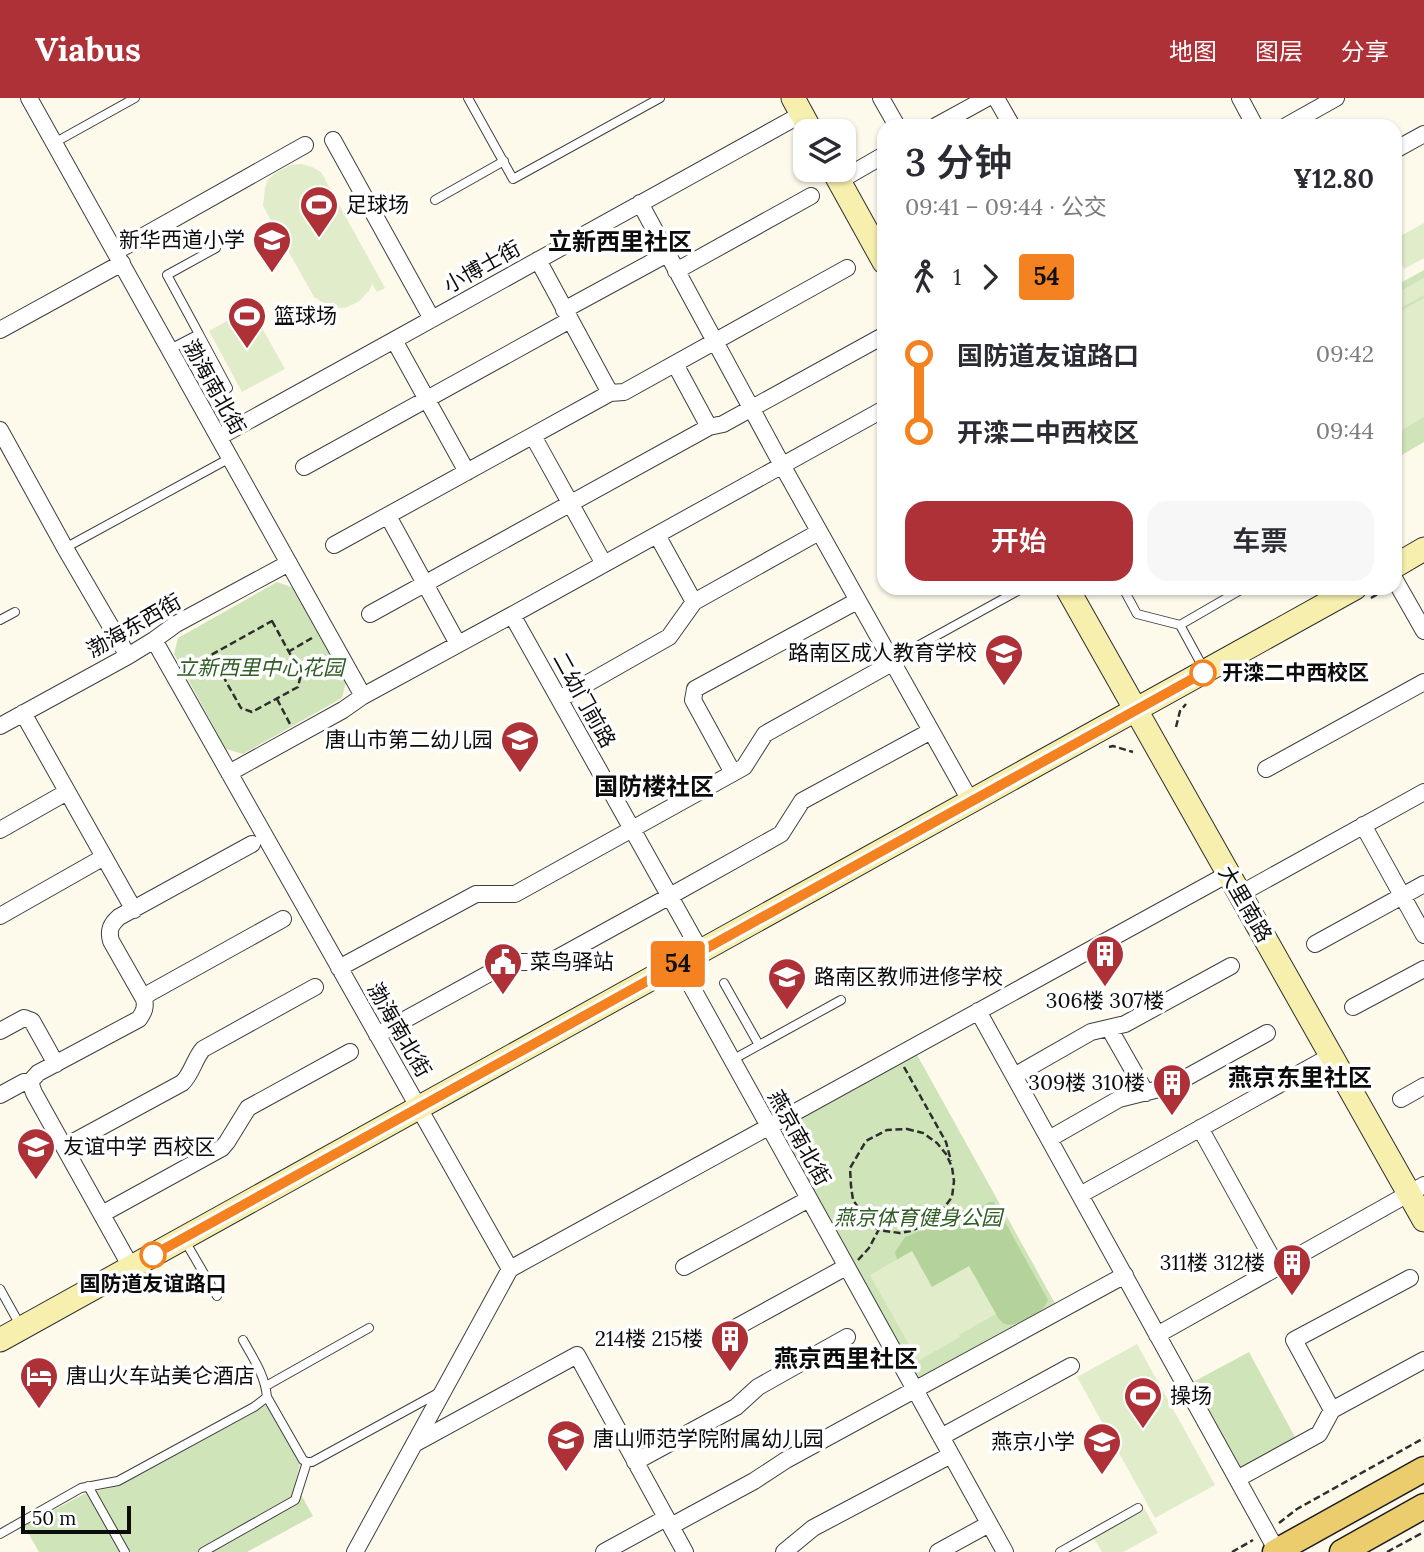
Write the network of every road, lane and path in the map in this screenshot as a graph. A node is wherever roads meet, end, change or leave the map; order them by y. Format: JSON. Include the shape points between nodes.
{"nodes":[{"id":1,"x":29,"y":98,"type":"edge"},
{"id":2,"x":135,"y":98,"type":"edge"},
{"id":3,"x":468,"y":98,"type":"edge"},
{"id":4,"x":660,"y":98,"type":"edge"},
{"id":5,"x":881,"y":98,"type":"edge"},
{"id":6,"x":986,"y":98,"type":"edge"},
{"id":7,"x":996,"y":98,"type":"edge"},
{"id":8,"x":1240,"y":98,"type":"edge"},
{"id":9,"x":1336,"y":98,"type":"edge"},
{"id":10,"x":802,"y":115,"type":"edge"},
{"id":11,"x":893,"y":119,"type":"edge"},
{"id":12,"x":948,"y":119,"type":"edge"},
{"id":13,"x":1008,"y":119,"type":"edge"},
{"id":14,"x":1251,"y":119,"type":"edge"},
{"id":15,"x":1298,"y":119,"type":"edge"},
{"id":16,"x":1424,"y":134,"type":"edge"},
{"id":17,"x":333,"y":140,"type":"dead end"},
{"id":18,"x":54,"y":142,"type":"junction"},
{"id":19,"x":306,"y":145,"type":"dead end"},
{"id":20,"x":1402,"y":146,"type":"edge"},
{"id":21,"x":877,"y":158,"type":"edge"},
{"id":22,"x":504,"y":162,"type":"junction"},
{"id":23,"x":856,"y":167,"type":"edge"},
{"id":24,"x":840,"y":182,"type":"edge"},
{"id":25,"x":811,"y":196,"type":"dead end"},
{"id":26,"x":435,"y":200,"type":"dead end"},
{"id":27,"x":640,"y":203,"type":"junction"},
{"id":28,"x":216,"y":248,"type":"dead end"},
{"id":29,"x":877,"y":249,"type":"edge"},
{"id":30,"x":667,"y":254,"type":"junction"},
{"id":31,"x":118,"y":258,"type":"junction"},
{"id":32,"x":538,"y":260,"type":"junction"},
{"id":33,"x":847,"y":268,"type":"dead end"},
{"id":34,"x":676,"y":271,"type":"junction"},
{"id":35,"x":567,"y":315,"type":"junction"},
{"id":36,"x":432,"y":319,"type":"junction"},
{"id":37,"x":0,"y":330,"type":"edge"},
{"id":38,"x":199,"y":334,"type":"junction"},
{"id":39,"x":877,"y":339,"type":"edge"},
{"id":40,"x":394,"y":340,"type":"junction"},
{"id":41,"x":715,"y":342,"type":"junction"},
{"id":42,"x":170,"y":349,"type":"junction"},
{"id":43,"x":675,"y":364,"type":"junction"},
{"id":44,"x":228,"y":388,"type":"dead end"},
{"id":45,"x":610,"y":393,"type":"junction"},
{"id":46,"x":426,"y":400,"type":"junction"},
{"id":47,"x":751,"y":409,"type":"junction"},
{"id":48,"x":877,"y":413,"type":"edge"},
{"id":49,"x":709,"y":427,"type":"junction"},
{"id":50,"x":0,"y":429,"type":"edge"},
{"id":51,"x":533,"y":436,"type":"junction"},
{"id":52,"x":219,"y":437,"type":"junction"},
{"id":53,"x":230,"y":458,"type":"junction"},
{"id":54,"x":782,"y":465,"type":"junction"},
{"id":55,"x":304,"y":467,"type":"dead end"},
{"id":56,"x":467,"y":472,"type":"junction"},
{"id":57,"x":569,"y":504,"type":"junction"},
{"id":58,"x":388,"y":516,"type":"junction"},
{"id":59,"x":819,"y":532,"type":"junction"},
{"id":60,"x":657,"y":535,"type":"junction"},
{"id":61,"x":334,"y":545,"type":"dead end"},
{"id":62,"x":65,"y":548,"type":"junction"},
{"id":63,"x":1424,"y":549,"type":"edge"},
{"id":64,"x":1402,"y":562,"type":"edge"},
{"id":65,"x":289,"y":563,"type":"junction"},
{"id":66,"x":604,"y":564,"type":"junction"},
{"id":67,"x":425,"y":583,"type":"junction"},
{"id":68,"x":1402,"y":592,"type":"edge"},
{"id":69,"x":1010,"y":595,"type":"edge"},
{"id":70,"x":1071,"y":595,"type":"edge"},
{"id":71,"x":1127,"y":595,"type":"edge"},
{"id":72,"x":1232,"y":595,"type":"edge"},
{"id":73,"x":1342,"y":595,"type":"edge"},
{"id":74,"x":694,"y":601,"type":"junction"},
{"id":75,"x":858,"y":601,"type":"junction"},
{"id":76,"x":15,"y":612,"type":"dead end"},
{"id":77,"x":370,"y":614,"type":"dead end"},
{"id":78,"x":512,"y":615,"type":"junction"},
{"id":79,"x":0,"y":620,"type":"edge"},
{"id":80,"x":1180,"y":625,"type":"junction"},
{"id":81,"x":327,"y":630,"type":"junction"},
{"id":82,"x":1424,"y":631,"type":"edge"},
{"id":83,"x":154,"y":640,"type":"junction"},
{"id":84,"x":458,"y":644,"type":"junction"},
{"id":85,"x":914,"y":648,"type":"dead end"},
{"id":86,"x":288,"y":652,"type":"junction"},
{"id":87,"x":128,"y":656,"type":"junction"},
{"id":88,"x":892,"y":663,"type":"junction"},
{"id":89,"x":1206,"y":671,"type":"junction"},
{"id":90,"x":1424,"y":682,"type":"edge"},
{"id":91,"x":363,"y":695,"type":"junction"},
{"id":92,"x":276,"y":699,"type":"junction"},
{"id":93,"x":560,"y":699,"type":"junction"},
{"id":94,"x":1136,"y":710,"type":"junction"},
{"id":95,"x":23,"y":713,"type":"junction"},
{"id":96,"x":0,"y":726,"type":"edge"},
{"id":97,"x":293,"y":729,"type":"dead end"},
{"id":98,"x":930,"y":731,"type":"junction"},
{"id":99,"x":1266,"y":769,"type":"dead end"},
{"id":100,"x":229,"y":773,"type":"junction"},
{"id":101,"x":733,"y":773,"type":"junction"},
{"id":102,"x":67,"y":792,"type":"junction"},
{"id":103,"x":1424,"y":792,"type":"edge"},
{"id":104,"x":971,"y":802,"type":"junction"},
{"id":105,"x":1363,"y":825,"type":"junction"},
{"id":106,"x":633,"y":829,"type":"junction"},
{"id":107,"x":0,"y":830,"type":"edge"},
{"id":108,"x":252,"y":844,"type":"dead end"},
{"id":109,"x":104,"y":857,"type":"junction"},
{"id":110,"x":1228,"y":874,"type":"junction"},
{"id":111,"x":1424,"y":884,"type":"edge"},
{"id":112,"x":1240,"y":894,"type":"junction"},
{"id":113,"x":670,"y":896,"type":"junction"},
{"id":114,"x":1402,"y":896,"type":"junction"},
{"id":115,"x":134,"y":910,"type":"junction"},
{"id":116,"x":0,"y":916,"type":"edge"},
{"id":117,"x":283,"y":919,"type":"dead end"},
{"id":118,"x":1424,"y":935,"type":"edge"},
{"id":119,"x":1315,"y":944,"type":"dead end"},
{"id":120,"x":701,"y":952,"type":"junction"},
{"id":121,"x":679,"y":964,"type":"junction"},
{"id":122,"x":1231,"y":966,"type":"dead end"},
{"id":123,"x":339,"y":968,"type":"junction"},
{"id":124,"x":1424,"y":969,"type":"edge"},
{"id":125,"x":724,"y":983,"type":"dead end"},
{"id":126,"x":315,"y":987,"type":"dead end"},
{"id":127,"x":144,"y":999,"type":"junction"},
{"id":128,"x":841,"y":1000,"type":"dead end"},
{"id":129,"x":1353,"y":1007,"type":"dead end"},
{"id":130,"x":978,"y":1011,"type":"junction"},
{"id":131,"x":1110,"y":1028,"type":"junction"},
{"id":132,"x":0,"y":1031,"type":"edge"},
{"id":133,"x":1267,"y":1033,"type":"dead end"},
{"id":134,"x":377,"y":1035,"type":"junction"},
{"id":135,"x":759,"y":1045,"type":"junction"},
{"id":136,"x":350,"y":1052,"type":"dead end"},
{"id":137,"x":897,"y":1055,"type":"junction"},
{"id":138,"x":1327,"y":1058,"type":"dead end"},
{"id":139,"x":733,"y":1060,"type":"junction"},
{"id":140,"x":56,"y":1064,"type":"junction"},
{"id":141,"x":1014,"y":1076,"type":"junction"},
{"id":142,"x":30,"y":1082,"type":"junction"},
{"id":143,"x":1424,"y":1086,"type":"edge"},
{"id":144,"x":1146,"y":1093,"type":"junction"},
{"id":145,"x":0,"y":1095,"type":"edge"},
{"id":146,"x":1401,"y":1099,"type":"dead end"},
{"id":147,"x":419,"y":1108,"type":"junction"},
{"id":148,"x":768,"y":1126,"type":"junction"},
{"id":149,"x":1200,"y":1128,"type":"junction"},
{"id":150,"x":1049,"y":1139,"type":"junction"},
{"id":151,"x":64,"y":1147,"type":"junction"},
{"id":152,"x":952,"y":1167,"type":"junction"},
{"id":153,"x":1416,"y":1189,"type":"edge"},
{"id":154,"x":1080,"y":1195,"type":"junction"},
{"id":155,"x":809,"y":1199,"type":"junction"},
{"id":156,"x":102,"y":1214,"type":"junction"},
{"id":157,"x":1424,"y":1220,"type":"edge"},
{"id":158,"x":878,"y":1230,"type":"junction"},
{"id":159,"x":184,"y":1238,"type":"junction"},
{"id":160,"x":846,"y":1266,"type":"junction"},
{"id":161,"x":131,"y":1267,"type":"junction"},
{"id":162,"x":684,"y":1267,"type":"dead end"},
{"id":163,"x":1278,"y":1268,"type":"junction"},
{"id":164,"x":510,"y":1269,"type":"junction"},
{"id":165,"x":1125,"y":1275,"type":"junction"},
{"id":166,"x":1410,"y":1278,"type":"dead end"},
{"id":167,"x":0,"y":1289,"type":"edge"},
{"id":168,"x":217,"y":1296,"type":"dead end"},
{"id":169,"x":22,"y":1328,"type":"junction"},
{"id":170,"x":369,"y":1328,"type":"dead end"},
{"id":171,"x":724,"y":1334,"type":"dead end"},
{"id":172,"x":1157,"y":1335,"type":"junction"},
{"id":173,"x":847,"y":1337,"type":"dead end"},
{"id":174,"x":0,"y":1340,"type":"edge"},
{"id":175,"x":243,"y":1340,"type":"dead end"},
{"id":176,"x":1424,"y":1360,"type":"edge"},
{"id":177,"x":1071,"y":1366,"type":"dead end"},
{"id":178,"x":266,"y":1386,"type":"junction"},
{"id":179,"x":443,"y":1390,"type":"junction"},
{"id":180,"x":915,"y":1390,"type":"junction"},
{"id":181,"x":267,"y":1397,"type":"junction"},
{"id":182,"x":1332,"y":1410,"type":"junction"},
{"id":183,"x":941,"y":1437,"type":"junction"},
{"id":184,"x":1424,"y":1438,"type":"edge"},
{"id":185,"x":414,"y":1444,"type":"junction"},
{"id":186,"x":951,"y":1455,"type":"junction"},
{"id":187,"x":307,"y":1462,"type":"junction"},
{"id":188,"x":635,"y":1462,"type":"junction"},
{"id":189,"x":1424,"y":1469,"type":"edge"},
{"id":190,"x":1237,"y":1479,"type":"junction"},
{"id":191,"x":88,"y":1486,"type":"junction"},
{"id":192,"x":1424,"y":1506,"type":"edge"},
{"id":193,"x":1138,"y":1508,"type":"dead end"},
{"id":194,"x":668,"y":1522,"type":"junction"},
{"id":195,"x":989,"y":1524,"type":"junction"},
{"id":196,"x":1424,"y":1532,"type":"edge"},
{"id":197,"x":0,"y":1534,"type":"edge"},
{"id":198,"x":1273,"y":1545,"type":"edge"},
{"id":199,"x":125,"y":1552,"type":"edge"},
{"id":200,"x":203,"y":1552,"type":"edge"},
{"id":201,"x":355,"y":1552,"type":"edge"},
{"id":202,"x":604,"y":1552,"type":"edge"},
{"id":203,"x":685,"y":1552,"type":"edge"},
{"id":204,"x":784,"y":1552,"type":"edge"},
{"id":205,"x":938,"y":1552,"type":"edge"},
{"id":206,"x":1005,"y":1552,"type":"edge"},
{"id":207,"x":1060,"y":1552,"type":"edge"},
{"id":208,"x":1232,"y":1552,"type":"edge"},
{"id":209,"x":1342,"y":1552,"type":"edge"},
{"id":210,"x":1387,"y":1552,"type":"edge"}],
"edges":[{"from":1,"to":18,"type":"street","name":"渤海南北街"},
{"from":2,"to":18,"type":"lane"},
{"from":3,"to":22,"type":"lane"},
{"from":4,"to":22,"type":"lane","via":[[513,179]]},
{"from":5,"to":11,"type":"street"},
{"from":6,"to":12,"type":"street"},
{"from":7,"to":13,"type":"street"},
{"from":8,"to":14,"type":"street"},
{"from":9,"to":15,"type":"street"},
{"from":10,"to":27,"type":"street","name":"小博士街"},
{"from":16,"to":20,"type":"street"},
{"from":17,"to":36,"type":"street"},
{"from":18,"to":31,"type":"street","name":"渤海南北街"},
{"from":19,"to":31,"type":"street"},
{"from":21,"to":23,"type":"street"},
{"from":22,"to":26,"type":"lane"},
{"from":24,"to":29,"type":"street"},
{"from":25,"to":34,"type":"street"},
{"from":27,"to":30,"type":"street"},
{"from":27,"to":32,"type":"street","name":"小博士街"},
{"from":28,"to":38,"type":"lane","via":[[167,275]]},
{"from":30,"to":34,"type":"street"},
{"from":30,"to":35,"type":"street"},
{"from":31,"to":37,"type":"street"},
{"from":31,"to":42,"type":"street","name":"渤海南北街"},
{"from":32,"to":35,"type":"street"},
{"from":32,"to":36,"type":"street","name":"小博士街"},
{"from":33,"to":41,"type":"street"},
{"from":34,"to":41,"type":"street"},
{"from":35,"to":45,"type":"street"},
{"from":35,"to":46,"type":"street"},
{"from":36,"to":40,"type":"street","name":"小博士街"},
{"from":38,"to":42,"type":"lane"},
{"from":38,"to":44,"type":"lane"},
{"from":39,"to":47,"type":"street"},
{"from":40,"to":46,"type":"street"},
{"from":40,"to":52,"type":"street","name":"小博士街"},
{"from":41,"to":43,"type":"street"},
{"from":41,"to":47,"type":"street"},
{"from":42,"to":52,"type":"street","name":"渤海南北街"},
{"from":43,"to":45,"type":"street","via":[[624,392]]},
{"from":43,"to":49,"type":"street"},
{"from":45,"to":51,"type":"street"},
{"from":46,"to":55,"type":"street"},
{"from":46,"to":56,"type":"street"},
{"from":47,"to":49,"type":"street"},
{"from":47,"to":54,"type":"street"},
{"from":48,"to":54,"type":"street"},
{"from":49,"to":57,"type":"street"},
{"from":50,"to":62,"type":"street"},
{"from":51,"to":56,"type":"street"},
{"from":51,"to":57,"type":"street"},
{"from":52,"to":53,"type":"street","name":"渤海南北街"},
{"from":53,"to":62,"type":"lane"},
{"from":53,"to":65,"type":"street","name":"渤海南北街"},
{"from":54,"to":59,"type":"street"},
{"from":54,"to":60,"type":"street"},
{"from":56,"to":58,"type":"street"},
{"from":57,"to":66,"type":"street"},
{"from":57,"to":67,"type":"street"},
{"from":58,"to":61,"type":"street"},
{"from":58,"to":67,"type":"street"},
{"from":59,"to":74,"type":"street"},
{"from":59,"to":75,"type":"street"},
{"from":60,"to":66,"type":"street"},
{"from":60,"to":74,"type":"street"},
{"from":62,"to":87,"type":"street"},
{"from":63,"to":64,"type":"street"},
{"from":65,"to":81,"type":"street","name":"渤海南北街"},
{"from":65,"to":83,"type":"street","name":"渤海东西街"},
{"from":66,"to":78,"type":"street"},
{"from":67,"to":77,"type":"street"},
{"from":67,"to":84,"type":"street"},
{"from":68,"to":82,"type":"street"},
{"from":69,"to":85,"type":"lane"},
{"from":70,"to":94,"type":"street","name":"大里南路"},
{"from":71,"to":80,"type":"lane","via":[[1137,614]]},
{"from":72,"to":80,"type":"lane"},
{"from":73,"to":89,"type":"street"},
{"from":74,"to":93,"type":"street","via":[[669,637]]},
{"from":75,"to":88,"type":"street"},
{"from":75,"to":101,"type":"street","via":[[695,689],[692,699]]},
{"from":76,"to":79,"type":"lane"},
{"from":78,"to":84,"type":"street"},
{"from":78,"to":93,"type":"street","name":"二幼门前路"},
{"from":80,"to":89,"type":"lane"},
{"from":81,"to":86,"type":"path"},
{"from":81,"to":91,"type":"street","name":"渤海南北街"},
{"from":83,"to":87,"type":"street","name":"渤海东西街"},
{"from":83,"to":100,"type":"street","name":"渤海南北街"},
{"from":84,"to":91,"type":"street"},
{"from":86,"to":92,"type":"path","via":[[302,674],[298,687]]},
{"from":86,"to":92,"type":"path","via":[[272,621],[211,655],[241,708],[252,712]]},
{"from":87,"to":95,"type":"street","name":"渤海东西街"},
{"from":88,"to":98,"type":"street"},
{"from":88,"to":101,"type":"street","via":[[765,734],[744,767]]},
{"from":89,"to":94,"type":"street"},
{"from":90,"to":99,"type":"street"},
{"from":91,"to":100,"type":"street"},
{"from":92,"to":97,"type":"path"},
{"from":93,"to":106,"type":"street","name":"二幼门前路"},
{"from":94,"to":104,"type":"street"},
{"from":94,"to":110,"type":"street","name":"大里南路"},
{"from":95,"to":96,"type":"street","name":"渤海东西街"},
{"from":95,"to":102,"type":"street"},
{"from":98,"to":104,"type":"street"},
{"from":98,"to":113,"type":"street","via":[[802,801],[781,834]]},
{"from":100,"to":123,"type":"street","name":"渤海南北街"},
{"from":101,"to":106,"type":"street"},
{"from":102,"to":107,"type":"street"},
{"from":102,"to":109,"type":"street"},
{"from":103,"to":105,"type":"street"},
{"from":104,"to":120,"type":"street"},
{"from":105,"to":112,"type":"street"},
{"from":105,"to":114,"type":"street"},
{"from":106,"to":113,"type":"street","name":"二幼门前路"},
{"from":106,"to":123,"type":"street","via":[[515,894],[476,894]]},
{"from":108,"to":115,"type":"street"},
{"from":109,"to":115,"type":"street"},
{"from":109,"to":116,"type":"street"},
{"from":110,"to":112,"type":"street","name":"大里南路"},
{"from":110,"to":130,"type":"street"},
{"from":111,"to":114,"type":"street"},
{"from":112,"to":153,"type":"street","name":"大里南路"},
{"from":113,"to":120,"type":"street","name":"二幼门前路"},
{"from":113,"to":134,"type":"street","via":[[550,962],[510,962]]},
{"from":114,"to":118,"type":"street"},
{"from":114,"to":119,"type":"street"},
{"from":115,"to":127,"type":"street","via":[[119,917],[109,934]]},
{"from":117,"to":127,"type":"street"},
{"from":120,"to":121,"type":"street"},
{"from":121,"to":139,"type":"street","name":"燕京南北街"},
{"from":121,"to":147,"type":"street"},
{"from":122,"to":131,"type":"street"},
{"from":123,"to":134,"type":"street","name":"渤海南北街"},
{"from":124,"to":129,"type":"street"},
{"from":125,"to":135,"type":"lane"},
{"from":126,"to":151,"type":"street","via":[[203,1049],[182,1083]]},
{"from":127,"to":140,"type":"street","via":[[139,1018]]},
{"from":128,"to":135,"type":"lane"},
{"from":130,"to":137,"type":"street"},
{"from":130,"to":141,"type":"street"},
{"from":131,"to":141,"type":"street","via":[[1091,1032]]},
{"from":131,"to":144,"type":"street"},
{"from":132,"to":140,"type":"street","via":[[24,1018],[32,1021]]},
{"from":133,"to":144,"type":"street","via":[[1171,1086]]},
{"from":134,"to":147,"type":"street","name":"渤海南北街"},
{"from":135,"to":139,"type":"lane"},
{"from":136,"to":156,"type":"street","via":[[248,1108],[222,1148]]},
{"from":137,"to":148,"type":"street"},
{"from":137,"to":152,"type":"path","via":[[946,1142]]},
{"from":138,"to":149,"type":"street"},
{"from":139,"to":148,"type":"street","name":"燕京南北街"},
{"from":140,"to":142,"type":"street"},
{"from":141,"to":150,"type":"street"},
{"from":142,"to":145,"type":"street"},
{"from":142,"to":151,"type":"street"},
{"from":143,"to":146,"type":"street"},
{"from":144,"to":150,"type":"street","via":[[1119,1099]]},
{"from":147,"to":159,"type":"street"},
{"from":147,"to":164,"type":"street","name":"渤海南北街"},
{"from":148,"to":155,"type":"street","name":"燕京南北街"},
{"from":148,"to":164,"type":"street"},
{"from":149,"to":154,"type":"street"},
{"from":149,"to":163,"type":"street"},
{"from":150,"to":154,"type":"street"},
{"from":151,"to":156,"type":"street"},
{"from":152,"to":158,"type":"path","via":[[952,1197],[942,1212],[911,1231]]},
{"from":152,"to":158,"type":"path","via":[[937,1143],[923,1133],[887,1130],[866,1141],[850,1167],[851,1186],[853,1200]]},
{"from":153,"to":157,"type":"street","name":"大里南路"},
{"from":153,"to":163,"type":"street"},
{"from":154,"to":165,"type":"street"},
{"from":155,"to":160,"type":"street","name":"燕京南北街"},
{"from":155,"to":162,"type":"street"},
{"from":156,"to":161,"type":"street"},
{"from":158,"to":160,"type":"path","via":[[860,1259]]},
{"from":159,"to":161,"type":"street"},
{"from":159,"to":168,"type":"lane"},
{"from":160,"to":171,"type":"street"},
{"from":160,"to":180,"type":"street","name":"燕京南北街"},
{"from":161,"to":169,"type":"street"},
{"from":163,"to":172,"type":"street"},
{"from":164,"to":179,"type":"street"},
{"from":165,"to":172,"type":"street"},
{"from":165,"to":180,"type":"street"},
{"from":166,"to":182,"type":"street","via":[[1294,1340]]},
{"from":167,"to":169,"type":"lane"},
{"from":169,"to":174,"type":"street"},
{"from":170,"to":178,"type":"lane"},
{"from":172,"to":190,"type":"street"},
{"from":173,"to":188,"type":"street","via":[[758,1387],[736,1407]]},
{"from":175,"to":178,"type":"lane"},
{"from":176,"to":182,"type":"street"},
{"from":177,"to":183,"type":"street"},
{"from":178,"to":181,"type":"lane"},
{"from":179,"to":185,"type":"street"},
{"from":179,"to":187,"type":"lane"},
{"from":180,"to":183,"type":"street","name":"燕京南北街"},
{"from":180,"to":194,"type":"street","via":[[754,1481]]},
{"from":181,"to":187,"type":"lane"},
{"from":181,"to":191,"type":"lane","via":[[118,1481]]},
{"from":182,"to":190,"type":"street","via":[[1319,1434]]},
{"from":183,"to":186,"type":"street","name":"燕京南北街"},
{"from":184,"to":198,"type":"path","via":[[1297,1509]]},
{"from":185,"to":188,"type":"street","via":[[578,1355]]},
{"from":185,"to":201,"type":"street"},
{"from":186,"to":195,"type":"street","name":"燕京南北街"},
{"from":186,"to":204,"type":"street","via":[[813,1528]]},
{"from":187,"to":200,"type":"lane","via":[[295,1500]]},
{"from":188,"to":194,"type":"street"},
{"from":189,"to":198,"type":"main road"},
{"from":190,"to":198,"type":"street"},
{"from":191,"to":197,"type":"lane"},
{"from":191,"to":199,"type":"lane"},
{"from":192,"to":209,"type":"main road"},
{"from":193,"to":207,"type":"lane"},
{"from":194,"to":202,"type":"street"},
{"from":194,"to":203,"type":"street"},
{"from":195,"to":205,"type":"street"},
{"from":195,"to":206,"type":"street","name":"燕京南北街"},
{"from":196,"to":210,"type":"path"},
{"from":198,"to":208,"type":"path"}]}
